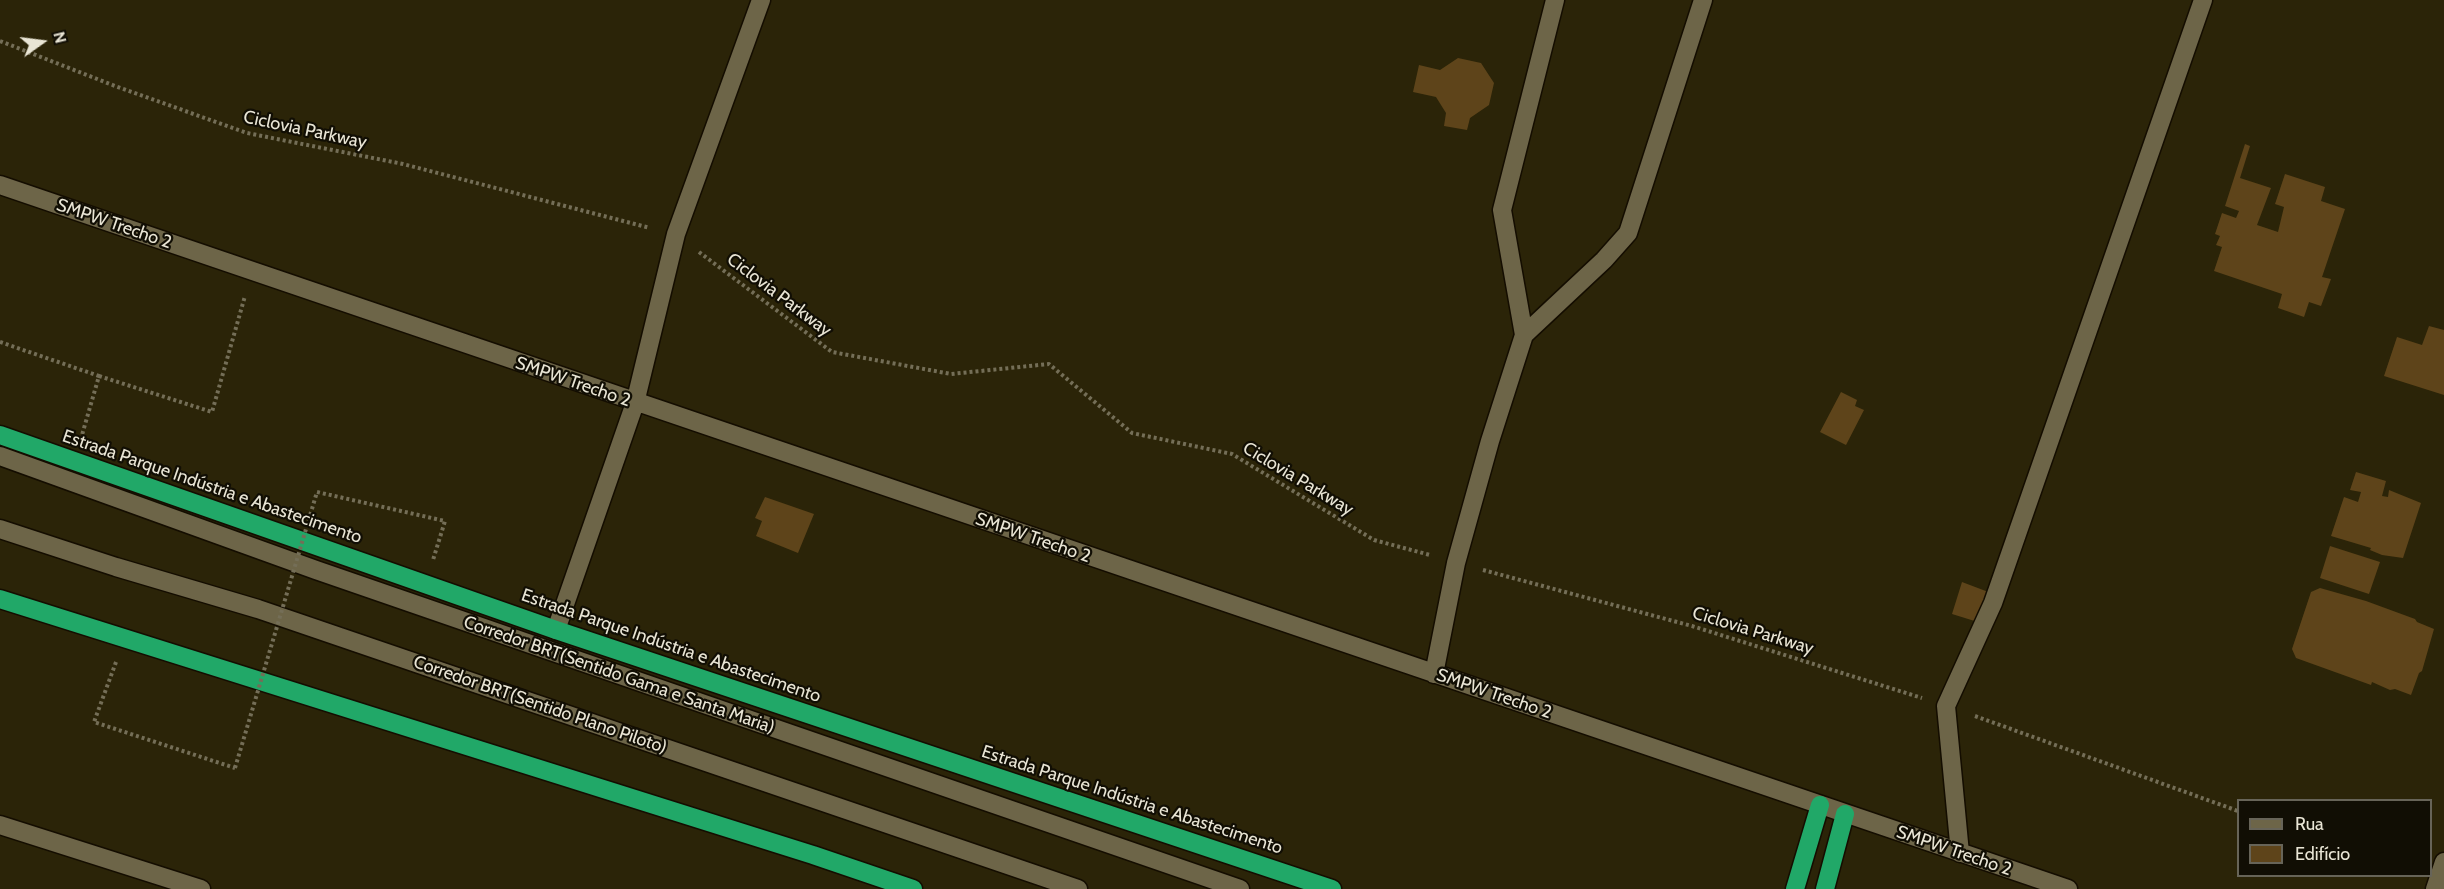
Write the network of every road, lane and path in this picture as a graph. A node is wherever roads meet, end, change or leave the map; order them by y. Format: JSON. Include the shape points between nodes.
{"nodes":[{"id":1,"x":761,"y":0,"type":"edge"},
{"id":2,"x":1555,"y":0,"type":"edge"},
{"id":3,"x":1703,"y":0,"type":"edge"},
{"id":4,"x":2203,"y":0,"type":"edge"},
{"id":5,"x":0,"y":41,"type":"edge"},
{"id":6,"x":0,"y":185,"type":"edge"},
{"id":7,"x":675,"y":234,"type":"junction"},
{"id":8,"x":252,"y":272,"type":"junction"},
{"id":9,"x":1524,"y":335,"type":"junction"},
{"id":10,"x":0,"y":342,"type":"edge"},
{"id":11,"x":99,"y":376,"type":"junction"},
{"id":12,"x":635,"y":403,"type":"junction"},
{"id":13,"x":0,"y":435,"type":"edge"},
{"id":14,"x":0,"y":456,"type":"edge"},
{"id":15,"x":75,"y":461,"type":"junction"},
{"id":16,"x":0,"y":528,"type":"edge"},
{"id":17,"x":1456,"y":563,"type":"junction"},
{"id":18,"x":425,"y":584,"type":"junction"},
{"id":19,"x":0,"y":599,"type":"edge"},
{"id":20,"x":556,"y":630,"type":"junction"},
{"id":21,"x":124,"y":638,"type":"junction"},
{"id":22,"x":1434,"y":674,"type":"junction"},
{"id":23,"x":1946,"y":706,"type":"junction"},
{"id":24,"x":1820,"y":805,"type":"junction"},
{"id":25,"x":2237,"y":811,"type":"edge"},
{"id":26,"x":1845,"y":814,"type":"junction"},
{"id":27,"x":0,"y":825,"type":"edge"},
{"id":28,"x":1960,"y":853,"type":"junction"},
{"id":29,"x":2444,"y":862,"type":"edge"},
{"id":30,"x":174,"y":886,"type":"edge"},
{"id":31,"x":201,"y":889,"type":"edge"},
{"id":32,"x":913,"y":889,"type":"edge"},
{"id":33,"x":1078,"y":889,"type":"edge"},
{"id":34,"x":1240,"y":889,"type":"edge"},
{"id":35,"x":1332,"y":889,"type":"edge"},
{"id":36,"x":1795,"y":889,"type":"edge"},
{"id":37,"x":1825,"y":889,"type":"edge"},
{"id":38,"x":2068,"y":889,"type":"edge"},
{"id":39,"x":2435,"y":889,"type":"edge"}],
"edges":[{"from":1,"to":7,"type":"street"},
{"from":2,"to":9,"type":"street","via":[[1502,210]]},
{"from":3,"to":9,"type":"street","via":[[1628,233]]},
{"from":4,"to":23,"type":"street","via":[[1993,603]]},
{"from":5,"to":7,"type":"path","name":"Ciclovia Parkway","via":[[247,133],[403,164]]},
{"from":6,"to":8,"type":"street","name":"SMPW Trecho 2"},
{"from":7,"to":12,"type":"street"},
{"from":7,"to":17,"type":"path","name":"Ciclovia Parkway","via":[[832,352],[951,374],[1049,364],[1132,433],[1232,454],[1374,540]]},
{"from":8,"to":11,"type":"path","via":[[212,412]]},
{"from":8,"to":12,"type":"street","name":"SMPW Trecho 2"},
{"from":9,"to":17,"type":"street"},
{"from":10,"to":11,"type":"path"},
{"from":11,"to":15,"type":"path"},
{"from":12,"to":20,"type":"street"},
{"from":12,"to":22,"type":"street","name":"SMPW Trecho 2"},
{"from":13,"to":15,"type":"highway","name":"Estrada Parque Indústria e Abastecimento"},
{"from":14,"to":34,"type":"street","name":"Corredor BRT(Sentido Gama e Santa Maria)","via":[[327,574]]},
{"from":15,"to":18,"type":"highway","name":"Estrada Parque Indústria e Abastecimento"},
{"from":16,"to":33,"type":"street","name":"Corredor BRT(Sentido Plano Piloto)","via":[[269,613]]},
{"from":17,"to":22,"type":"street"},
{"from":17,"to":23,"type":"path","name":"Ciclovia Parkway","via":[[1692,626]]},
{"from":18,"to":20,"type":"highway","name":"Estrada Parque Indústria e Abastecimento"},
{"from":18,"to":21,"type":"path","bridge":true,"via":[[446,520],[317,492],[235,768],[94,722]]},
{"from":19,"to":21,"type":"highway"},
{"from":20,"to":35,"type":"highway","name":"Estrada Parque Indústria e Abastecimento"},
{"from":21,"to":32,"type":"highway"},
{"from":22,"to":24,"type":"street","name":"SMPW Trecho 2"},
{"from":23,"to":25,"type":"path","name":"Ciclovia Parkway"},
{"from":23,"to":28,"type":"street"},
{"from":24,"to":26,"type":"street","name":"SMPW Trecho 2"},
{"from":24,"to":36,"type":"highway"},
{"from":26,"to":28,"type":"street","name":"SMPW Trecho 2"},
{"from":26,"to":37,"type":"highway"},
{"from":27,"to":30,"type":"street"},
{"from":28,"to":38,"type":"street","name":"SMPW Trecho 2"},
{"from":29,"to":39,"type":"street"},
{"from":30,"to":31,"type":"street"}]}
